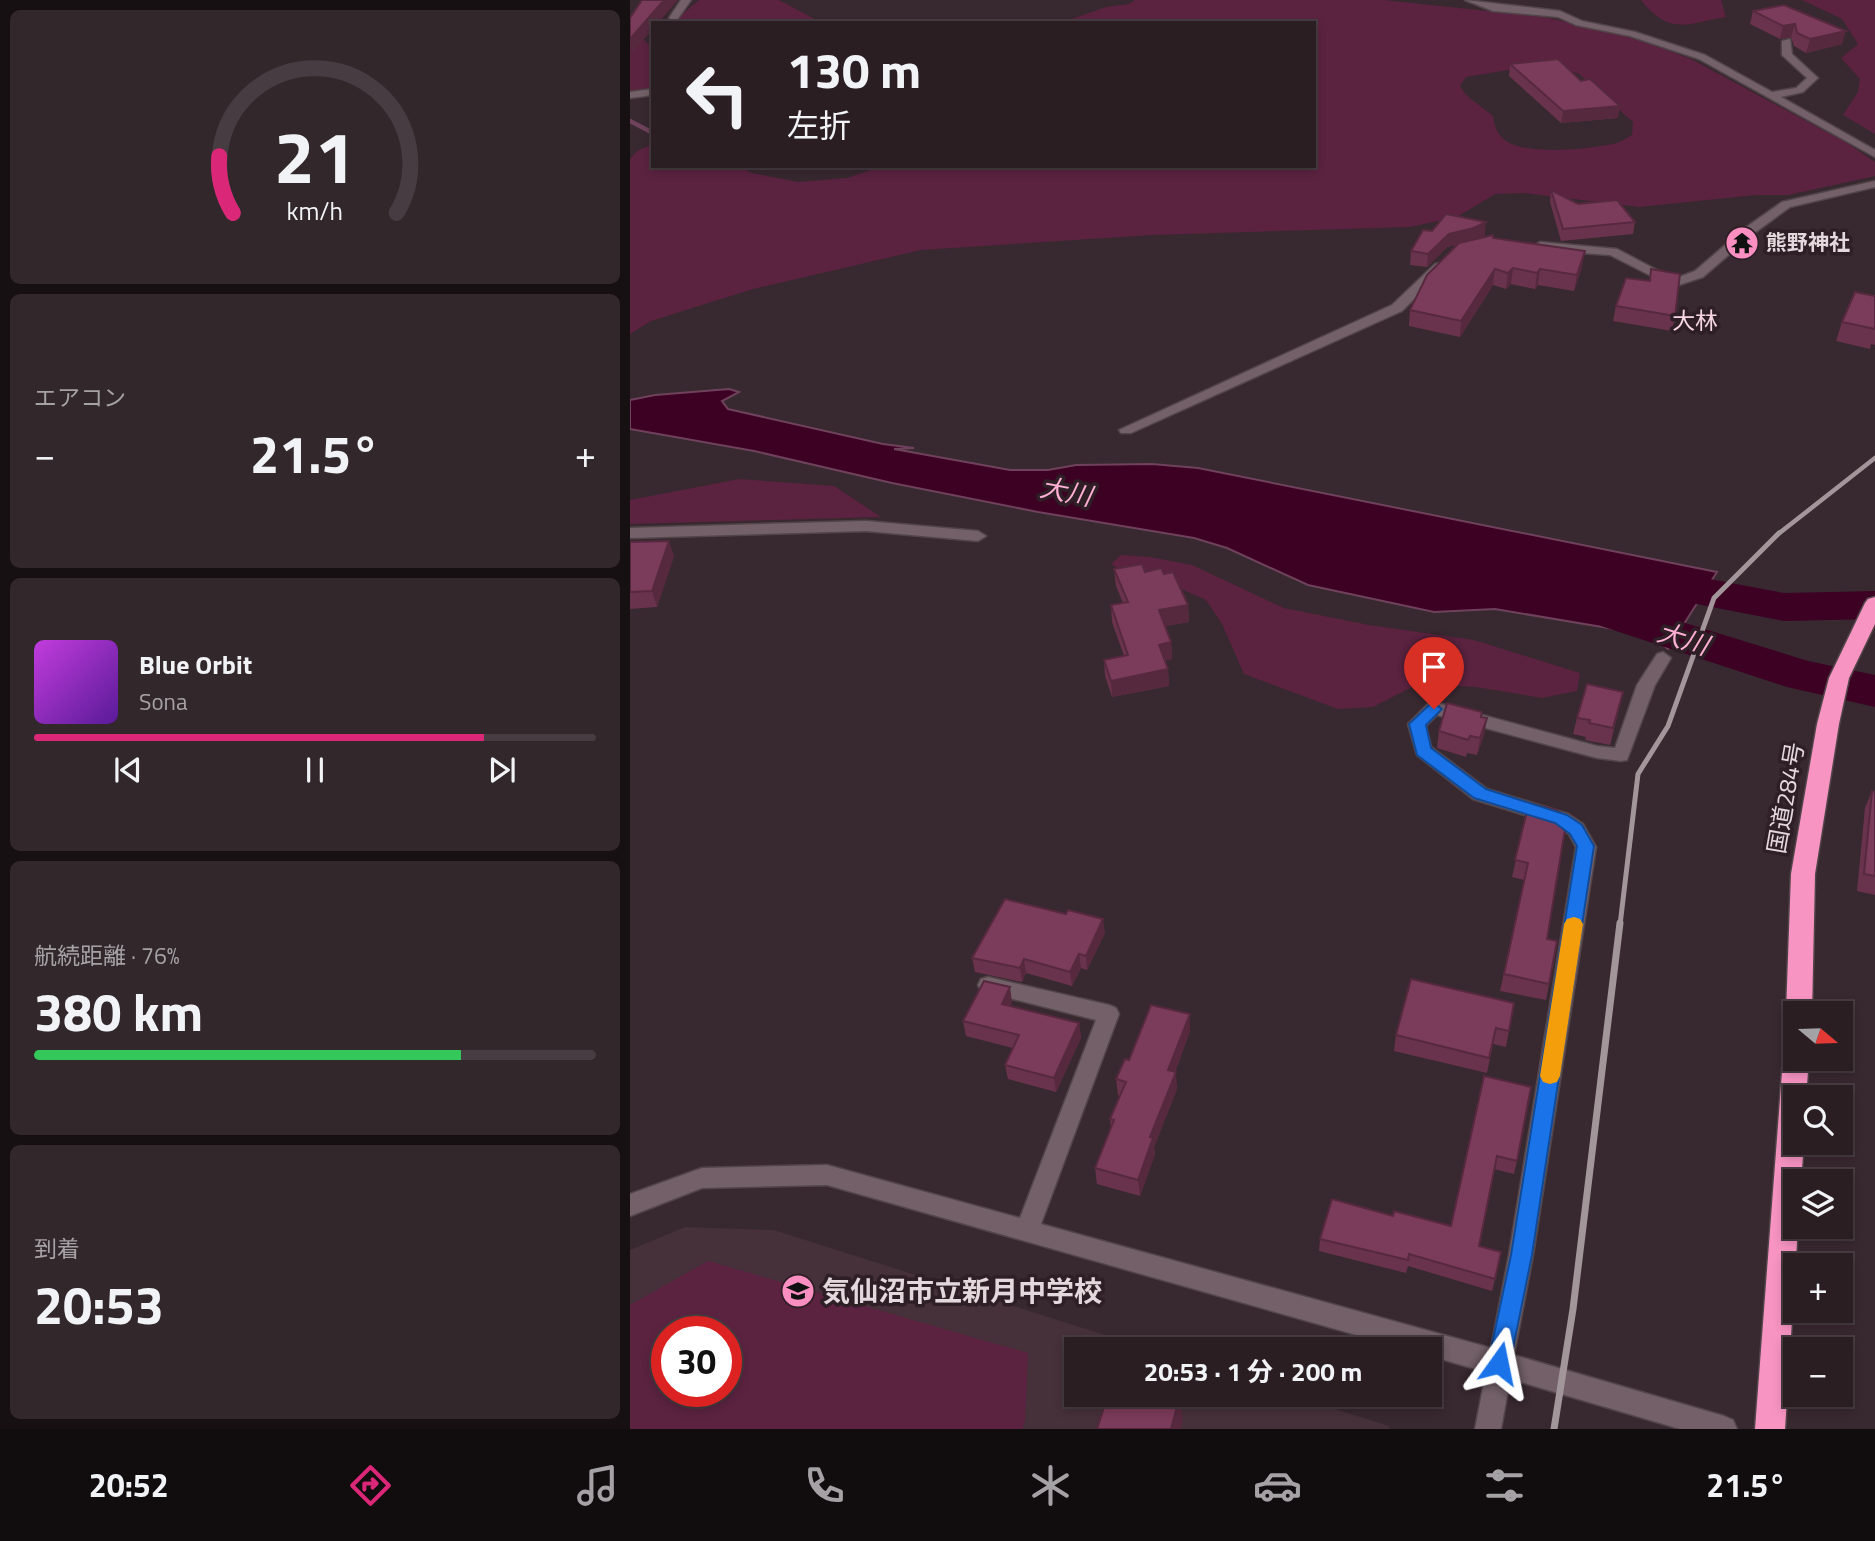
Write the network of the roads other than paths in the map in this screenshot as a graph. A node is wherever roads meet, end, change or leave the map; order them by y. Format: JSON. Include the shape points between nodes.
{"nodes":[{"id":1,"x":686,"y":0,"type":"edge"},
{"id":2,"x":1470,"y":0,"type":"edge"},
{"id":3,"x":674,"y":18,"type":"dead end"},
{"id":4,"x":1787,"y":41,"type":"edge"},
{"id":5,"x":651,"y":92,"type":"edge"},
{"id":6,"x":630,"y":95,"type":"edge"},
{"id":7,"x":1769,"y":96,"type":"junction"},
{"id":8,"x":1875,"y":154,"type":"edge"},
{"id":9,"x":1875,"y":184,"type":"edge"},
{"id":10,"x":1522,"y":245,"type":"edge"},
{"id":11,"x":1452,"y":253,"type":"edge"},
{"id":12,"x":1126,"y":430,"type":"dead end"},
{"id":13,"x":630,"y":533,"type":"edge"},
{"id":14,"x":978,"y":536,"type":"dead end"},
{"id":15,"x":1875,"y":603,"type":"edge"},
{"id":16,"x":1663,"y":658,"type":"dead end"},
{"id":17,"x":984,"y":984,"type":"edge"},
{"id":18,"x":1799,"y":1001,"type":"edge"},
{"id":19,"x":1795,"y":1071,"type":"edge"},
{"id":20,"x":630,"y":1205,"type":"edge"},
{"id":21,"x":1026,"y":1231,"type":"junction"},
{"id":22,"x":1499,"y":1363,"type":"junction"},
{"id":23,"x":1488,"y":1429,"type":"edge"},
{"id":24,"x":1724,"y":1429,"type":"edge"},
{"id":25,"x":1770,"y":1429,"type":"edge"}],
"edges":[{"from":1,"to":3,"type":"street"},
{"from":2,"to":7,"type":"street","via":[[1493,8],[1560,14],[1579,23],[1632,34],[1702,57]]},
{"from":4,"to":7,"type":"street","via":[[1787,55],[1813,78],[1799,90]]},
{"from":5,"to":6,"type":"street"},
{"from":7,"to":8,"type":"street"},
{"from":9,"to":10,"type":"street","via":[[1786,204],[1699,274],[1673,283],[1613,252]]},
{"from":11,"to":12,"type":"street","via":[[1397,307]]},
{"from":13,"to":14,"type":"street","via":[[866,526]]},
{"from":15,"to":18,"type":"highway","name":"国道284号","via":[[1839,678],[1828,724],[1803,874]]},
{"from":16,"to":22,"type":"street","via":[[1646,685],[1621,755],[1434,709],[1417,724],[1423,750],[1480,794],[1561,819],[1576,829],[1586,846],[1521,1255]]},
{"from":17,"to":21,"type":"street","via":[[1109,1014]]},
{"from":19,"to":25,"type":"highway"},
{"from":20,"to":21,"type":"street","via":[[702,1178],[827,1175]]},
{"from":21,"to":22,"type":"street"},
{"from":22,"to":23,"type":"street"},
{"from":22,"to":24,"type":"street"}]}
